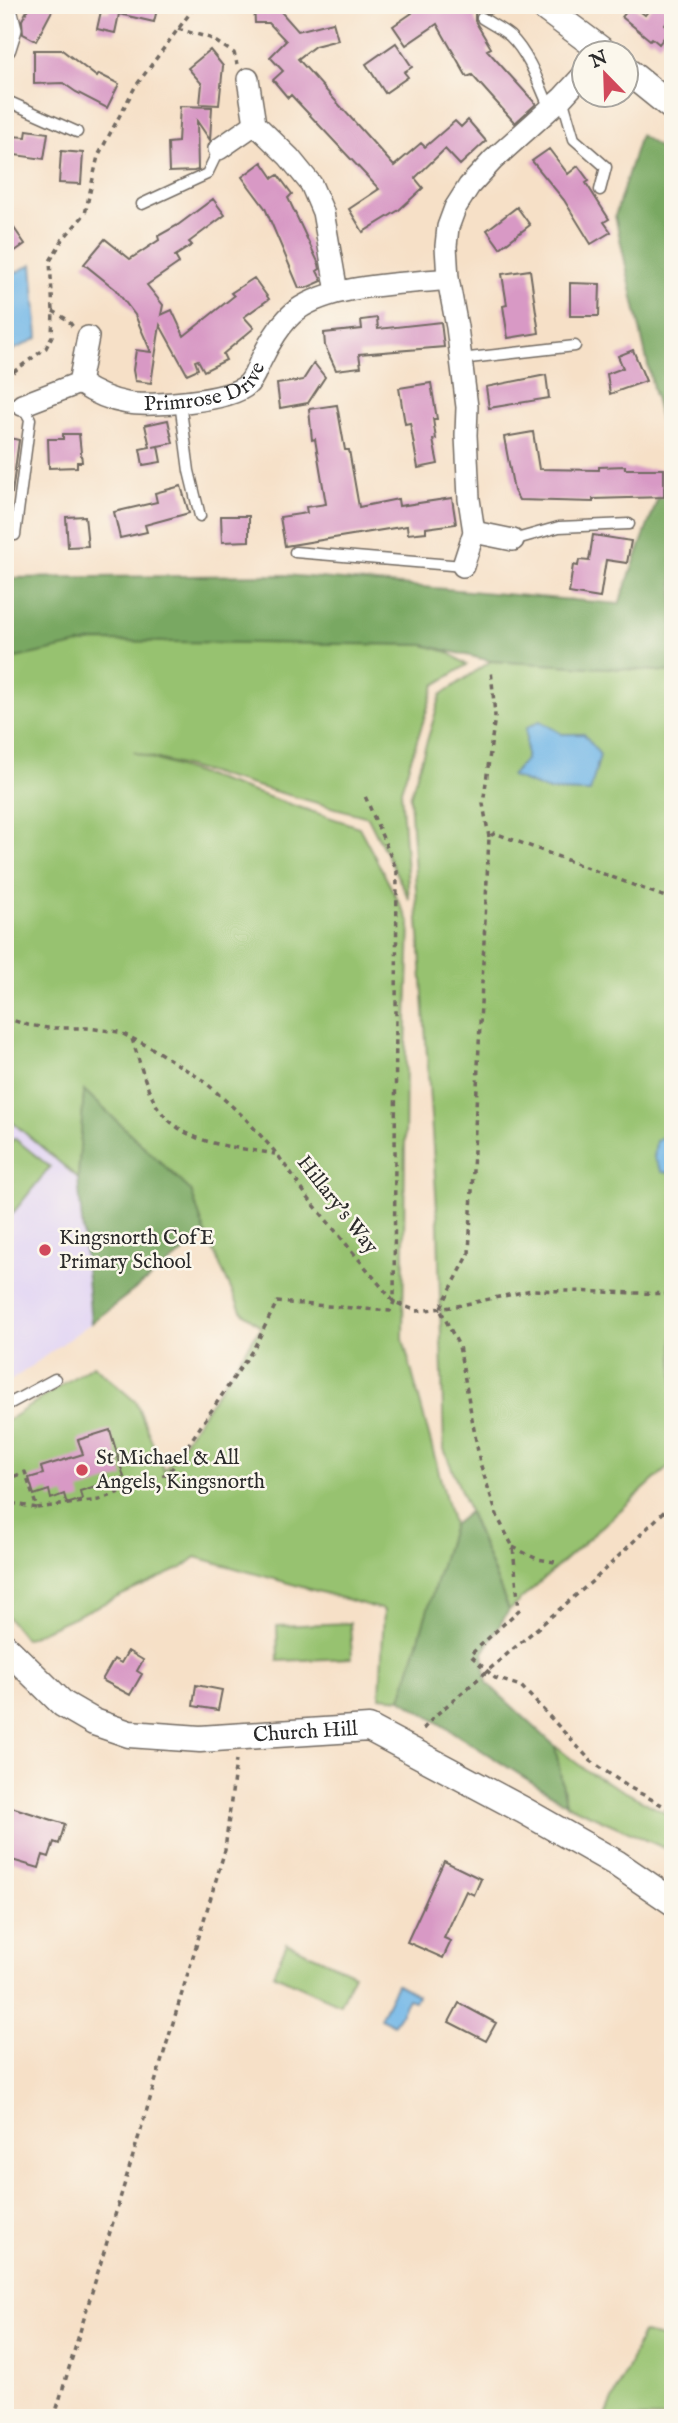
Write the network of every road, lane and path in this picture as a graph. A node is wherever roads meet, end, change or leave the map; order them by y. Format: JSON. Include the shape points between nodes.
{"nodes":[{"id":1,"x":5,"y":5,"type":"edge"},
{"id":2,"x":196,"y":5,"type":"edge"},
{"id":3,"x":541,"y":5,"type":"edge"},
{"id":4,"x":482,"y":18,"type":"dead end"},
{"id":5,"x":178,"y":29,"type":"junction"},
{"id":6,"x":585,"y":38,"type":"edge"},
{"id":7,"x":5,"y":48,"type":"edge"},
{"id":8,"x":248,"y":79,"type":"joint"},
{"id":9,"x":640,"y":82,"type":"edge"},
{"id":10,"x":570,"y":88,"type":"edge"},
{"id":11,"x":5,"y":100,"type":"edge"},
{"id":12,"x":556,"y":103,"type":"junction"},
{"id":13,"x":673,"y":108,"type":"edge"},
{"id":14,"x":255,"y":124,"type":"junction"},
{"id":15,"x":77,"y":132,"type":"dead end"},
{"id":16,"x":219,"y":149,"type":"joint"},
{"id":17,"x":600,"y":190,"type":"dead end"},
{"id":18,"x":142,"y":204,"type":"dead end"},
{"id":19,"x":448,"y":279,"type":"junction"},
{"id":20,"x":337,"y":292,"type":"junction"},
{"id":21,"x":88,"y":337,"type":"dead end"},
{"id":22,"x":575,"y":346,"type":"dead end"},
{"id":23,"x":460,"y":359,"type":"junction"},
{"id":24,"x":5,"y":378,"type":"edge"},
{"id":25,"x":79,"y":383,"type":"junction"},
{"id":26,"x":180,"y":401,"type":"junction"},
{"id":27,"x":22,"y":405,"type":"joint"},
{"id":28,"x":200,"y":516,"type":"dead end"},
{"id":29,"x":629,"y":524,"type":"dead end"},
{"id":30,"x":474,"y":532,"type":"junction"},
{"id":31,"x":15,"y":535,"type":"dead end"},
{"id":32,"x":513,"y":540,"type":"joint"},
{"id":33,"x":295,"y":552,"type":"dead end"},
{"id":34,"x":463,"y":566,"type":"joint"},
{"id":35,"x":491,"y":669,"type":"dead end"},
{"id":36,"x":365,"y":796,"type":"dead end"},
{"id":37,"x":489,"y":837,"type":"junction"},
{"id":38,"x":673,"y":900,"type":"edge"},
{"id":39,"x":5,"y":1018,"type":"edge"},
{"id":40,"x":132,"y":1039,"type":"junction"},
{"id":41,"x":277,"y":1154,"type":"junction"},
{"id":42,"x":673,"y":1294,"type":"edge"},
{"id":43,"x":394,"y":1302,"type":"junction"},
{"id":44,"x":440,"y":1309,"type":"junction"},
{"id":45,"x":55,"y":1379,"type":"dead end"},
{"id":46,"x":5,"y":1406,"type":"edge"},
{"id":47,"x":5,"y":1480,"type":"edge"},
{"id":48,"x":5,"y":1502,"type":"edge"},
{"id":49,"x":673,"y":1503,"type":"edge"},
{"id":50,"x":37,"y":1508,"type":"junction"},
{"id":51,"x":513,"y":1547,"type":"junction"},
{"id":52,"x":555,"y":1562,"type":"dead end"},
{"id":53,"x":5,"y":1647,"type":"edge"},
{"id":54,"x":487,"y":1671,"type":"junction"},
{"id":55,"x":239,"y":1737,"type":"junction"},
{"id":56,"x":407,"y":1746,"type":"junction"},
{"id":57,"x":673,"y":1811,"type":"edge"},
{"id":58,"x":673,"y":1902,"type":"edge"},
{"id":59,"x":54,"y":2418,"type":"edge"}],
"edges":[{"from":1,"to":7,"type":"street","via":[[11,29]]},
{"from":2,"to":5,"type":"path"},
{"from":3,"to":6,"type":"street"},
{"from":4,"to":12,"type":"lane","via":[[510,36]]},
{"from":5,"to":8,"type":"path","via":[[209,38],[234,53],[239,71]]},
{"from":5,"to":24,"type":"path","via":[[135,87],[98,156],[85,214],[50,261],[52,336],[46,348]]},
{"from":8,"to":14,"type":"street"},
{"from":9,"to":13,"type":"street"},
{"from":10,"to":12,"type":"street"},
{"from":11,"to":15,"type":"lane"},
{"from":12,"to":17,"type":"lane","via":[[574,139],[606,167]]},
{"from":12,"to":19,"type":"street","via":[[485,169],[455,208],[446,246]]},
{"from":14,"to":16,"type":"street"},
{"from":14,"to":20,"type":"street","via":[[311,184],[323,212]]},
{"from":16,"to":18,"type":"lane","via":[[207,174]]},
{"from":19,"to":20,"type":"street","name":"Primrose Drive"},
{"from":19,"to":23,"type":"street"},
{"from":20,"to":26,"type":"street","name":"Primrose Drive","via":[[296,311],[245,388],[215,399]]},
{"from":21,"to":25,"type":"street"},
{"from":22,"to":23,"type":"lane"},
{"from":23,"to":30,"type":"street"},
{"from":25,"to":26,"type":"street","name":"Primrose Drive","via":[[97,395],[130,404]]},
{"from":25,"to":27,"type":"street"},
{"from":26,"to":28,"type":"lane"},
{"from":27,"to":31,"type":"lane","via":[[30,419]]},
{"from":29,"to":32,"type":"lane","via":[[559,527]]},
{"from":30,"to":32,"type":"street"},
{"from":30,"to":34,"type":"street"},
{"from":33,"to":34,"type":"lane"},
{"from":35,"to":37,"type":"path","via":[[495,716],[483,804]]},
{"from":36,"to":43,"type":"path","via":[[397,871]]},
{"from":37,"to":38,"type":"path","via":[[495,833]]},
{"from":37,"to":44,"type":"path","via":[[469,1254]]},
{"from":39,"to":40,"type":"path","name":"Hillary's Way","via":[[48,1028],[118,1032]]},
{"from":40,"to":41,"type":"path","name":"Hillary's Way","via":[[204,1080]]},
{"from":40,"to":41,"type":"path","via":[[156,1105],[175,1127],[194,1139]]},
{"from":41,"to":43,"type":"path","name":"Hillary's Way"},
{"from":42,"to":44,"type":"path","via":[[532,1290]]},
{"from":43,"to":44,"type":"path","via":[[417,1311]]},
{"from":43,"to":50,"type":"path","via":[[390,1311],[277,1303],[254,1348],[169,1473],[99,1500]]},
{"from":44,"to":51,"type":"path","via":[[459,1346],[480,1462]]},
{"from":45,"to":46,"type":"lane"},
{"from":47,"to":50,"type":"path","via":[[25,1472]]},
{"from":48,"to":50,"type":"path"},
{"from":49,"to":54,"type":"path","via":[[596,1579]]},
{"from":51,"to":52,"type":"path"},
{"from":51,"to":54,"type":"path","via":[[519,1611],[470,1655]]},
{"from":53,"to":55,"type":"street","name":"Church Hill","via":[[63,1704],[94,1722],[129,1734]]},
{"from":54,"to":56,"type":"path"},
{"from":54,"to":57,"type":"path","via":[[521,1686],[591,1760]]},
{"from":55,"to":56,"type":"street","name":"Church Hill","via":[[369,1728]]},
{"from":55,"to":59,"type":"path","via":[[225,1850]]},
{"from":56,"to":58,"type":"street","name":"Church Hill","via":[[616,1863]]}]}
